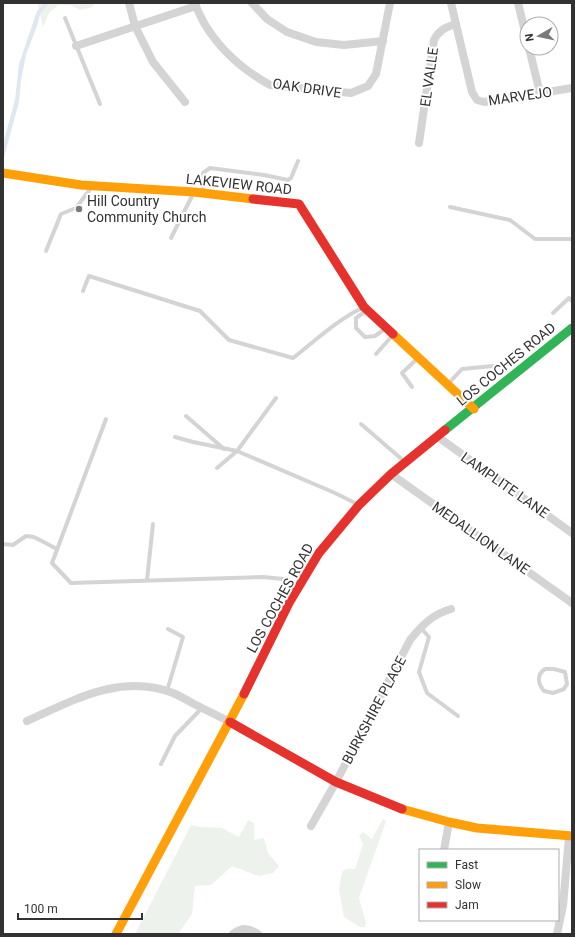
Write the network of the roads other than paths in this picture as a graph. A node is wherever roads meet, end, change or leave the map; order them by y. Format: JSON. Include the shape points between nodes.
{"nodes":[{"id":1,"x":129,"y":3,"type":"edge"},
{"id":2,"x":252,"y":3,"type":"edge"},
{"id":3,"x":390,"y":3,"type":"edge"},
{"id":4,"x":451,"y":3,"type":"edge"},
{"id":5,"x":518,"y":3,"type":"edge"},
{"id":6,"x":196,"y":5,"type":"edge"},
{"id":7,"x":521,"y":16,"type":"edge"},
{"id":8,"x":65,"y":18,"type":"dead end"},
{"id":9,"x":456,"y":24,"type":"junction"},
{"id":10,"x":135,"y":26,"type":"junction"},
{"id":11,"x":383,"y":40,"type":"junction"},
{"id":12,"x":76,"y":46,"type":"junction"},
{"id":13,"x":531,"y":56,"type":"edge"},
{"id":14,"x":572,"y":88,"type":"edge"},
{"id":15,"x":540,"y":93,"type":"junction"},
{"id":16,"x":185,"y":102,"type":"dead end"},
{"id":17,"x":100,"y":104,"type":"dead end"},
{"id":18,"x":419,"y":144,"type":"dead end"},
{"id":19,"x":298,"y":161,"type":"dead end"},
{"id":20,"x":3,"y":173,"type":"edge"},
{"id":21,"x":92,"y":186,"type":"junction"},
{"id":22,"x":199,"y":193,"type":"junction"},
{"id":23,"x":450,"y":207,"type":"dead end"},
{"id":24,"x":171,"y":238,"type":"dead end"},
{"id":25,"x":572,"y":239,"type":"edge"},
{"id":26,"x":46,"y":251,"type":"dead end"},
{"id":27,"x":83,"y":291,"type":"dead end"},
{"id":28,"x":572,"y":301,"type":"edge"},
{"id":29,"x":366,"y":308,"type":"junction"},
{"id":30,"x":553,"y":313,"type":"dead end"},
{"id":31,"x":386,"y":327,"type":"junction"},
{"id":32,"x":572,"y":328,"type":"edge"},
{"id":33,"x":394,"y":334,"type":"junction"},
{"id":34,"x":376,"y":354,"type":"dead end"},
{"id":35,"x":419,"y":357,"type":"junction"},
{"id":36,"x":493,"y":366,"type":"dead end"},
{"id":37,"x":448,"y":385,"type":"junction"},
{"id":38,"x":412,"y":387,"type":"dead end"},
{"id":39,"x":276,"y":398,"type":"dead end"},
{"id":40,"x":474,"y":409,"type":"junction"},
{"id":41,"x":186,"y":416,"type":"dead end"},
{"id":42,"x":106,"y":419,"type":"dead end"},
{"id":43,"x":361,"y":424,"type":"dead end"},
{"id":44,"x":174,"y":437,"type":"dead end"},
{"id":45,"x":438,"y":437,"type":"junction"},
{"id":46,"x":224,"y":449,"type":"junction"},
{"id":47,"x":236,"y":451,"type":"junction"},
{"id":48,"x":406,"y":462,"type":"junction"},
{"id":49,"x":217,"y":468,"type":"dead end"},
{"id":50,"x":391,"y":474,"type":"junction"},
{"id":51,"x":359,"y":505,"type":"junction"},
{"id":52,"x":153,"y":524,"type":"dead end"},
{"id":53,"x":572,"y":533,"type":"edge"},
{"id":54,"x":3,"y":544,"type":"edge"},
{"id":55,"x":57,"y":549,"type":"junction"},
{"id":56,"x":147,"y":580,"type":"junction"},
{"id":57,"x":299,"y":586,"type":"junction"},
{"id":58,"x":572,"y":603,"type":"edge"},
{"id":59,"x":451,"y":609,"type":"dead end"},
{"id":60,"x":420,"y":627,"type":"junction"},
{"id":61,"x":168,"y":629,"type":"dead end"},
{"id":62,"x":572,"y":677,"type":"edge"},
{"id":63,"x":567,"y":679,"type":"junction"},
{"id":64,"x":167,"y":691,"type":"junction"},
{"id":65,"x":202,"y":708,"type":"junction"},
{"id":66,"x":458,"y":716,"type":"dead end"},
{"id":67,"x":27,"y":721,"type":"dead end"},
{"id":68,"x":230,"y":722,"type":"junction"},
{"id":69,"x":161,"y":764,"type":"dead end"},
{"id":70,"x":336,"y":782,"type":"junction"},
{"id":71,"x":449,"y":822,"type":"junction"},
{"id":72,"x":311,"y":826,"type":"dead end"},
{"id":73,"x":571,"y":836,"type":"edge"},
{"id":74,"x":444,"y":849,"type":"edge"},
{"id":75,"x":116,"y":934,"type":"edge"},
{"id":76,"x":234,"y":934,"type":"edge"},
{"id":77,"x":258,"y":934,"type":"edge"},
{"id":78,"x":557,"y":934,"type":"edge"}],
"edges":[{"from":1,"to":10,"type":"street"},
{"from":2,"to":11,"type":"street","via":[[267,19],[287,32],[316,42],[344,45]]},
{"from":3,"to":11,"type":"street"},
{"from":4,"to":9,"type":"street"},
{"from":5,"to":7,"type":"street"},
{"from":6,"to":10,"type":"street"},
{"from":6,"to":11,"type":"street","name":"OAK DRIVE","via":[[210,33],[230,56],[248,72],[270,85],[350,93],[368,86],[376,74]]},
{"from":8,"to":12,"type":"lane"},
{"from":9,"to":15,"type":"street","name":"MARVEJO","via":[[472,92],[477,100],[484,102]]},
{"from":9,"to":18,"type":"street","name":"EL VALLE","via":[[446,27],[434,40]]},
{"from":10,"to":12,"type":"street"},
{"from":10,"to":16,"type":"street","via":[[153,62]]},
{"from":12,"to":17,"type":"lane"},
{"from":13,"to":15,"type":"street"},
{"from":14,"to":15,"type":"street","name":"MARVEJO"},
{"from":19,"to":22,"type":"lane","via":[[288,180],[210,168],[203,173]]},
{"from":20,"to":21,"type":"street","name":"LAKEVIEW ROAD"},
{"from":21,"to":22,"type":"street","name":"LAKEVIEW ROAD"},
{"from":21,"to":26,"type":"lane","via":[[76,208],[61,214]]},
{"from":22,"to":24,"type":"lane"},
{"from":22,"to":29,"type":"street","name":"LAKEVIEW ROAD","via":[[299,204]]},
{"from":23,"to":25,"type":"lane","via":[[510,220],[535,239]]},
{"from":27,"to":29,"type":"lane","via":[[89,276],[200,311],[229,340],[294,358],[347,316]]},
{"from":28,"to":30,"type":"lane","via":[[568,298]]},
{"from":29,"to":31,"type":"street","name":"LAKEVIEW ROAD"},
{"from":29,"to":31,"type":"lane","via":[[356,318],[356,328],[365,337],[375,336]]},
{"from":31,"to":33,"type":"street","name":"LAKEVIEW ROAD"},
{"from":32,"to":40,"type":"street","name":"LOS COCHES ROAD"},
{"from":33,"to":34,"type":"lane"},
{"from":33,"to":35,"type":"street","name":"LAKEVIEW ROAD"},
{"from":35,"to":37,"type":"street","name":"LAKEVIEW ROAD"},
{"from":35,"to":38,"type":"lane","via":[[402,373]]},
{"from":36,"to":37,"type":"lane","via":[[462,369]]},
{"from":37,"to":40,"type":"street","name":"LAKEVIEW ROAD"},
{"from":39,"to":47,"type":"lane"},
{"from":40,"to":45,"type":"street","name":"LOS COCHES ROAD"},
{"from":41,"to":46,"type":"lane"},
{"from":42,"to":55,"type":"lane"},
{"from":43,"to":48,"type":"lane"},
{"from":44,"to":46,"type":"lane"},
{"from":45,"to":48,"type":"street","name":"LOS COCHES ROAD"},
{"from":45,"to":53,"type":"street","name":"LAMPLITE LANE"},
{"from":46,"to":47,"type":"lane"},
{"from":47,"to":49,"type":"lane"},
{"from":47,"to":51,"type":"lane"},
{"from":48,"to":50,"type":"street","name":"LOS COCHES ROAD"},
{"from":50,"to":51,"type":"street","name":"LOS COCHES ROAD"},
{"from":50,"to":58,"type":"street","name":"MEDALLION LANE"},
{"from":51,"to":57,"type":"street","name":"LOS COCHES ROAD","via":[[330,539]]},
{"from":52,"to":56,"type":"lane"},
{"from":54,"to":55,"type":"lane","via":[[13,546],[26,536],[34,537]]},
{"from":55,"to":56,"type":"lane","via":[[52,563],[71,583]]},
{"from":56,"to":57,"type":"lane","via":[[263,577],[282,579]]},
{"from":57,"to":68,"type":"street","name":"LOS COCHES ROAD"},
{"from":59,"to":60,"type":"street","name":"BURKSHIRE PLACE","via":[[435,615]]},
{"from":60,"to":66,"type":"lane","via":[[430,637],[418,672],[427,693]]},
{"from":60,"to":70,"type":"street","name":"BURKSHIRE PLACE","via":[[410,640]]},
{"from":61,"to":64,"type":"lane","via":[[183,637]]},
{"from":62,"to":63,"type":"lane"},
{"from":63,"to":63,"type":"lane","via":[[565,672],[545,669],[539,677],[539,684],[544,691],[553,693],[564,689]]},
{"from":64,"to":65,"type":"street"},
{"from":64,"to":67,"type":"street","via":[[133,685],[110,688],[92,693]]},
{"from":65,"to":68,"type":"street"},
{"from":65,"to":69,"type":"lane","via":[[175,736]]},
{"from":68,"to":70,"type":"street"},
{"from":68,"to":75,"type":"street","name":"LOS COCHES ROAD"},
{"from":70,"to":71,"type":"street","via":[[402,809]]},
{"from":70,"to":72,"type":"street","name":"BURKSHIRE PLACE"},
{"from":71,"to":73,"type":"street","via":[[483,829]]},
{"from":71,"to":74,"type":"street"},
{"from":73,"to":78,"type":"street"},
{"from":76,"to":77,"type":"street","via":[[247,928]]}]}
